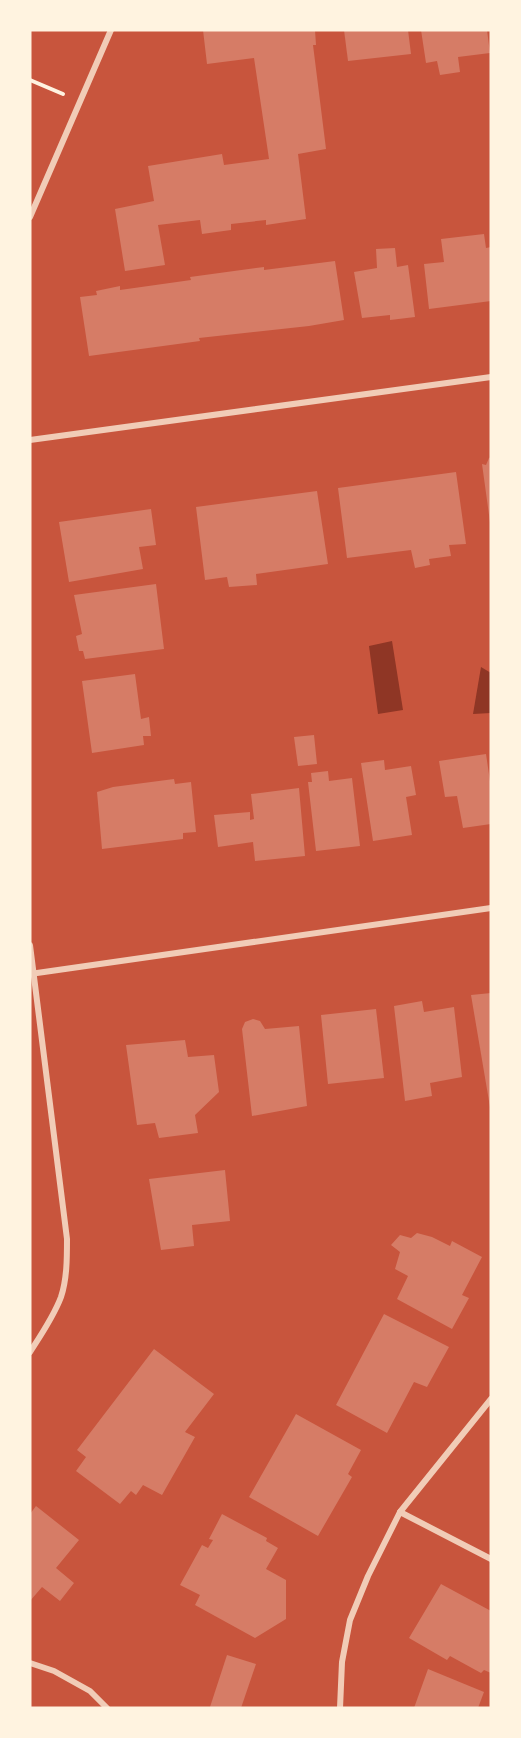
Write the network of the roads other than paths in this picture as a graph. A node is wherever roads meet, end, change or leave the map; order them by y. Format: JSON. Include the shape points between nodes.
{"nodes":[{"id":1,"x":111,"y":30,"type":"edge"},
{"id":2,"x":30,"y":217,"type":"edge"},
{"id":3,"x":491,"y":377,"type":"edge"},
{"id":4,"x":30,"y":440,"type":"edge"},
{"id":5,"x":491,"y":908,"type":"edge"},
{"id":6,"x":30,"y":945,"type":"edge"},
{"id":7,"x":32,"y":973,"type":"edge"},
{"id":8,"x":30,"y":1352,"type":"edge"},
{"id":9,"x":491,"y":1399,"type":"edge"},
{"id":10,"x":400,"y":1512,"type":"junction"},
{"id":11,"x":491,"y":1559,"type":"edge"},
{"id":12,"x":30,"y":1663,"type":"edge"},
{"id":13,"x":107,"y":1708,"type":"edge"},
{"id":14,"x":340,"y":1708,"type":"edge"}],
"edges":[{"from":1,"to":2,"type":"street"},
{"from":3,"to":4,"type":"street"},
{"from":5,"to":7,"type":"street"},
{"from":6,"to":7,"type":"street"},
{"from":7,"to":8,"type":"street","via":[[67,1262],[61,1296]]},
{"from":9,"to":10,"type":"street"},
{"from":10,"to":11,"type":"street"},
{"from":10,"to":14,"type":"street","via":[[350,1620],[342,1662]]},
{"from":12,"to":13,"type":"street","via":[[90,1691]]}]}
